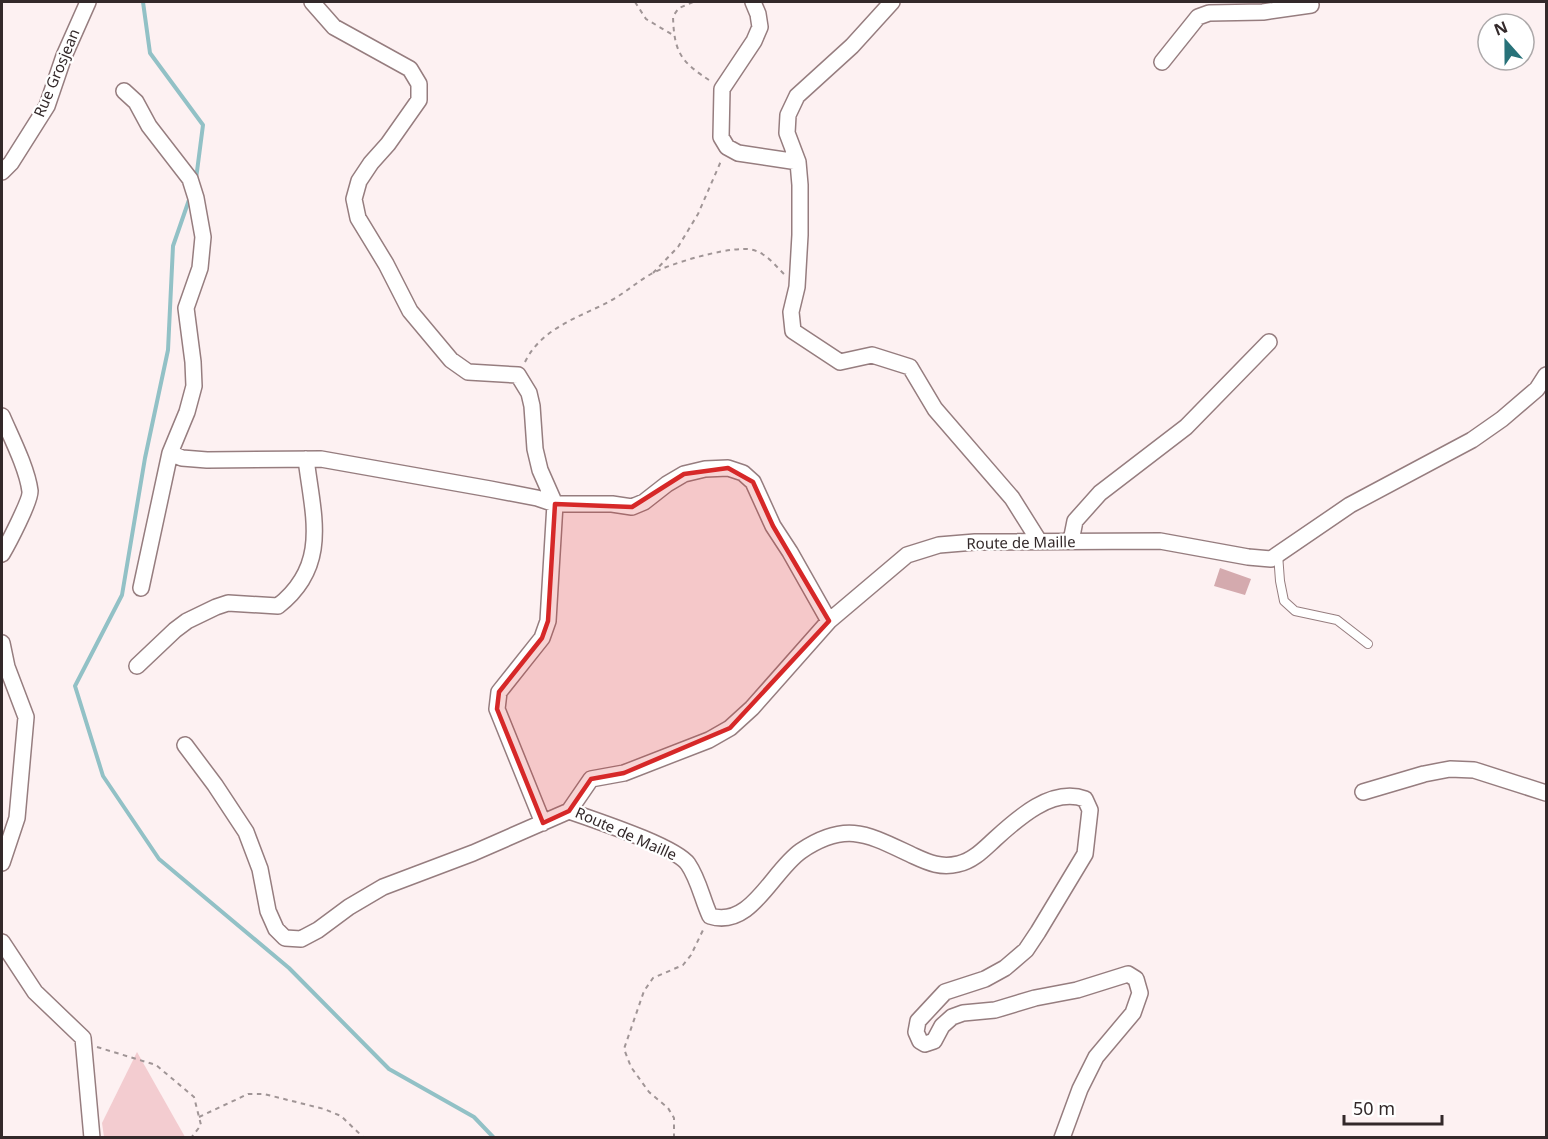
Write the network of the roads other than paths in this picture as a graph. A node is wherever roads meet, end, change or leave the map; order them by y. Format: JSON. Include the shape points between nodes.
{"nodes":[{"id":1,"x":88,"y":2,"type":"edge"},
{"id":2,"x":312,"y":2,"type":"edge"},
{"id":3,"x":753,"y":2,"type":"edge"},
{"id":4,"x":892,"y":2,"type":"edge"},
{"id":5,"x":1313,"y":2,"type":"edge"},
{"id":6,"x":1162,"y":62,"type":"dead end"},
{"id":7,"x":124,"y":91,"type":"dead end"},
{"id":8,"x":798,"y":162,"type":"junction"},
{"id":9,"x":2,"y":172,"type":"edge"},
{"id":10,"x":1269,"y":342,"type":"dead end"},
{"id":11,"x":1546,"y":375,"type":"edge"},
{"id":12,"x":2,"y":416,"type":"edge"},
{"id":13,"x":170,"y":453,"type":"junction"},
{"id":14,"x":306,"y":459,"type":"junction"},
{"id":15,"x":555,"y":504,"type":"junction"},
{"id":16,"x":1039,"y":541,"type":"junction"},
{"id":17,"x":1071,"y":541,"type":"junction"},
{"id":18,"x":2,"y":554,"type":"edge"},
{"id":19,"x":1278,"y":554,"type":"junction"},
{"id":20,"x":141,"y":588,"type":"dead end"},
{"id":21,"x":829,"y":621,"type":"junction"},
{"id":22,"x":2,"y":643,"type":"edge"},
{"id":23,"x":1368,"y":644,"type":"dead end"},
{"id":24,"x":137,"y":666,"type":"dead end"},
{"id":25,"x":185,"y":745,"type":"dead end"},
{"id":26,"x":1363,"y":792,"type":"dead end"},
{"id":27,"x":1546,"y":793,"type":"edge"},
{"id":28,"x":569,"y":811,"type":"junction"},
{"id":29,"x":543,"y":823,"type":"junction"},
{"id":30,"x":2,"y":863,"type":"edge"},
{"id":31,"x":2,"y":942,"type":"edge"},
{"id":32,"x":92,"y":1137,"type":"edge"},
{"id":33,"x":1062,"y":1137,"type":"edge"}],
"edges":[{"from":1,"to":9,"type":"street","name":"Rue Grosjean","via":[[47,106]]},
{"from":2,"to":15,"type":"street","via":[[334,27],[410,69],[419,84],[419,100],[358,181],[354,199],[358,218],[410,310],[451,360],[468,372],[519,375],[529,393],[540,470]]},
{"from":3,"to":8,"type":"street","via":[[759,27],[722,89],[722,137],[727,147],[738,153]]},
{"from":4,"to":8,"type":"street","via":[[852,46],[796,96],[788,116],[787,133]]},
{"from":5,"to":6,"type":"street","via":[[1263,12],[1209,13],[1198,17]]},
{"from":7,"to":13,"type":"street","via":[[190,179],[203,237],[200,268],[186,308],[194,386]]},
{"from":8,"to":16,"type":"street","via":[[800,235],[792,331],[840,362],[872,355],[910,368],[935,409],[1012,498]]},
{"from":10,"to":17,"type":"street","via":[[1186,428],[1100,493],[1075,521]]},
{"from":11,"to":19,"type":"street","name":"Route de Maille","via":[[1537,389],[1472,440],[1350,505]]},
{"from":12,"to":18,"type":"street","via":[[30,492]]},
{"from":13,"to":14,"type":"street","via":[[207,460]]},
{"from":13,"to":20,"type":"street"},
{"from":14,"to":15,"type":"street","via":[[479,487]]},
{"from":14,"to":24,"type":"street","via":[[314,551],[309,569],[288,598],[278,606],[228,603],[216,607],[187,621]]},
{"from":15,"to":21,"type":"street","via":[[632,507],[684,474],[728,468],[743,473],[753,482],[773,526]]},
{"from":15,"to":29,"type":"street","via":[[548,621],[542,638],[500,692],[497,709]]},
{"from":16,"to":17,"type":"street","name":"Route de Maille"},
{"from":16,"to":21,"type":"street","name":"Route de Maille","via":[[939,545],[907,555]]},
{"from":17,"to":19,"type":"street","name":"Route de Maille","via":[[1161,541],[1248,557],[1271,559]]},
{"from":19,"to":23,"type":"lane","via":[[1284,601],[1295,611],[1337,620]]},
{"from":21,"to":28,"type":"street","name":"Route de Maille","via":[[730,728],[710,740],[624,773],[591,779]]},
{"from":22,"to":30,"type":"street","via":[[26,717],[17,818]]},
{"from":25,"to":29,"type":"street","via":[[246,832],[260,868],[268,911],[285,938],[301,939],[383,887]]},
{"from":26,"to":27,"type":"street","via":[[1450,769],[1474,770]]},
{"from":28,"to":29,"type":"street"},
{"from":28,"to":33,"type":"street","name":"Route de Maille","via":[[673,852],[686,861],[696,876],[710,916],[721,919],[745,911],[799,852],[838,833],[857,832],[933,865],[947,866],[977,855],[1037,806],[1062,796],[1085,799],[1090,826],[1084,854],[1026,950],[985,979],[945,992],[918,1021],[916,1032],[925,1044],[934,1041],[952,1017],[963,1013],[995,1010],[1128,974],[1136,979],[1140,993],[1133,1013],[1096,1057]]},
{"from":31,"to":32,"type":"street","via":[[35,992],[83,1038]]}]}
